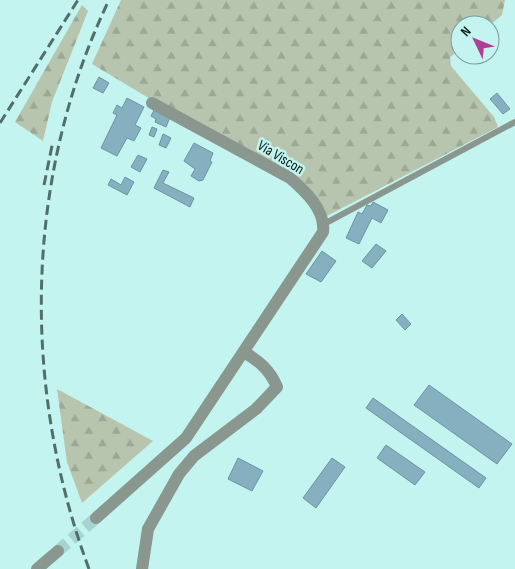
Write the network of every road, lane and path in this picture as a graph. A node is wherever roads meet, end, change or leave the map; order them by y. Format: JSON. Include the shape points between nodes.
{"nodes":[{"id":1,"x":152,"y":103,"type":"dead end"},
{"id":2,"x":515,"y":122,"type":"edge"},
{"id":3,"x":324,"y":224,"type":"junction"},
{"id":4,"x":244,"y":352,"type":"junction"},
{"id":5,"x":96,"y":518,"type":"tunnel mouth"},
{"id":6,"x":58,"y":551,"type":"tunnel mouth"},
{"id":7,"x":38,"y":569,"type":"edge"},
{"id":8,"x":142,"y":569,"type":"edge"}],
"edges":[{"from":1,"to":3,"type":"street","name":"Via Viscon","via":[[290,178],[306,192]]},
{"from":2,"to":3,"type":"lane"},
{"from":3,"to":4,"type":"street","via":[[323,232]]},
{"from":4,"to":5,"type":"street","via":[[186,438]]},
{"from":4,"to":8,"type":"street","via":[[266,367],[277,387],[256,409],[194,456],[179,474],[148,529]]},
{"from":6,"to":7,"type":"street"}]}
